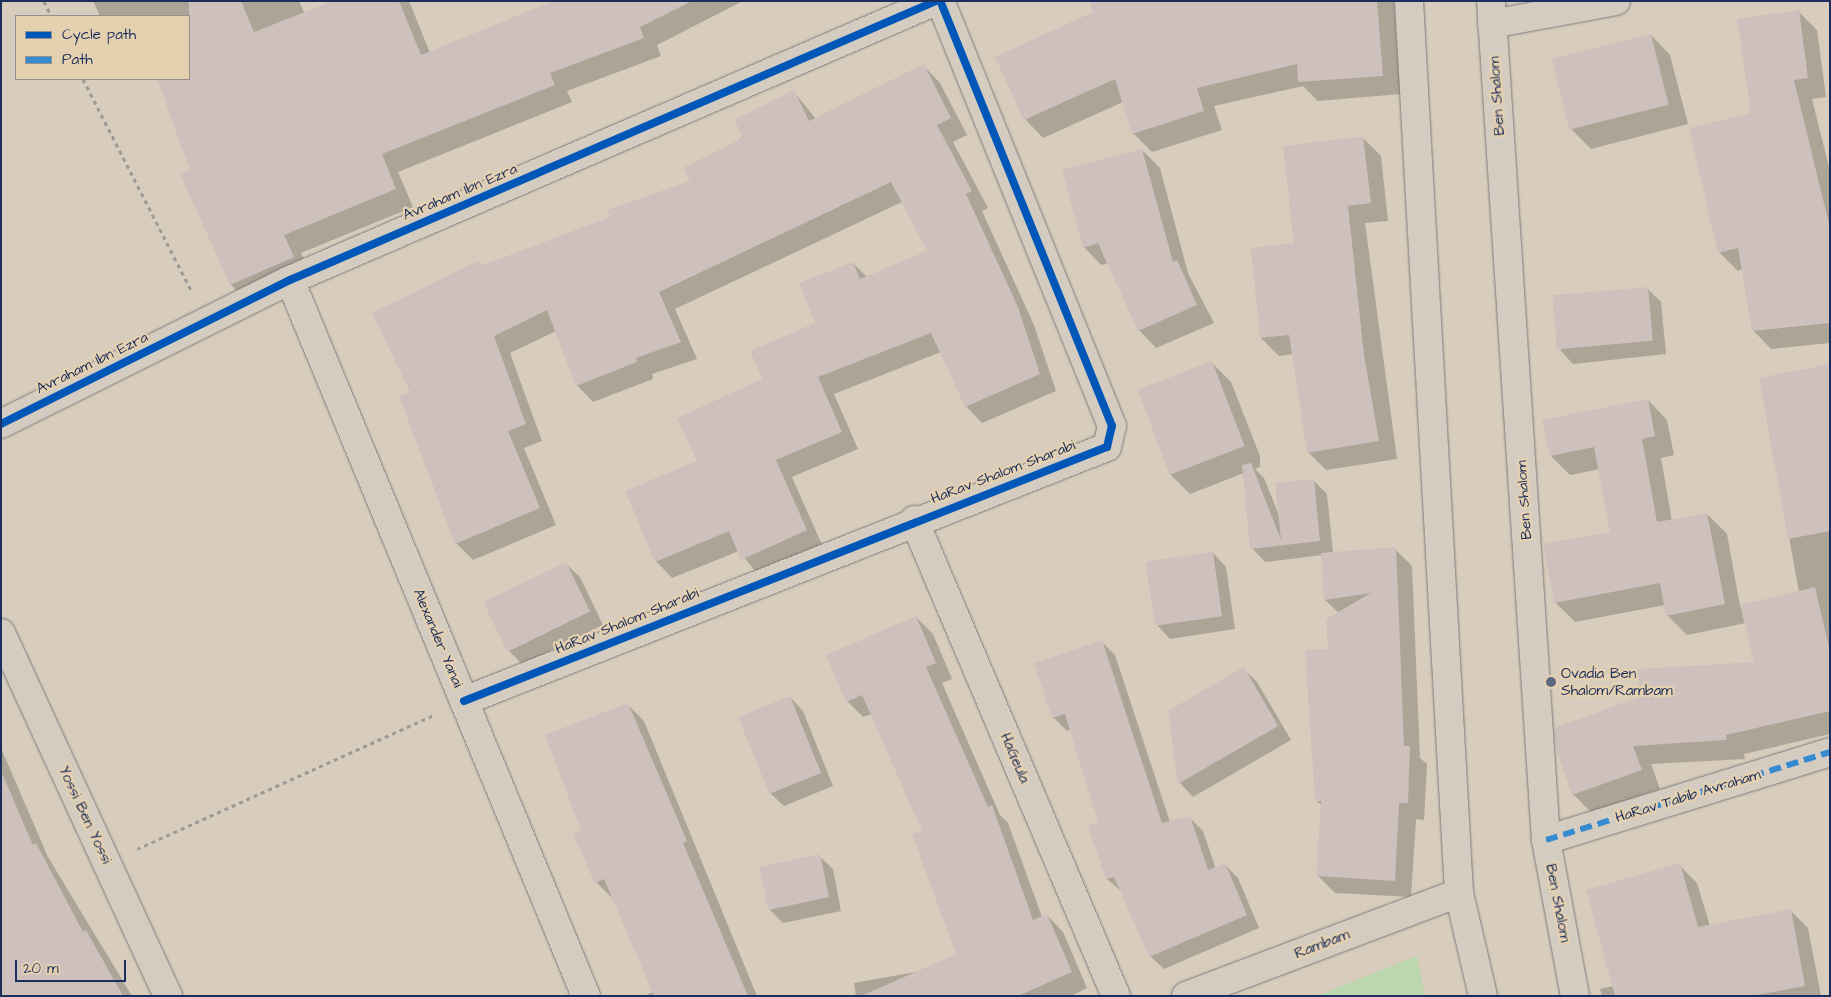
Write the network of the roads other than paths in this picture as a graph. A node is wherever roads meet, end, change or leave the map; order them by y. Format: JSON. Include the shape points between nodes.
{"nodes":[{"id":1,"x":938,"y":1,"type":"edge"},
{"id":2,"x":1409,"y":1,"type":"edge"},
{"id":3,"x":1616,"y":1,"type":"edge"},
{"id":4,"x":1491,"y":13,"type":"edge"},
{"id":5,"x":290,"y":280,"type":"junction"},
{"id":6,"x":3,"y":418,"type":"edge"},
{"id":7,"x":914,"y":520,"type":"junction"},
{"id":8,"x":1,"y":633,"type":"edge"},
{"id":9,"x":464,"y":701,"type":"junction"},
{"id":10,"x":1830,"y":752,"type":"edge"},
{"id":11,"x":1546,"y":840,"type":"junction"},
{"id":12,"x":1459,"y":893,"type":"junction"},
{"id":13,"x":168,"y":996,"type":"edge"},
{"id":14,"x":586,"y":996,"type":"edge"},
{"id":15,"x":1116,"y":996,"type":"edge"},
{"id":16,"x":1186,"y":996,"type":"edge"},
{"id":17,"x":1483,"y":996,"type":"edge"},
{"id":18,"x":1575,"y":996,"type":"edge"}],
"edges":[{"from":1,"to":5,"type":"street","name":"Avraham Ibn Ezra"},
{"from":1,"to":7,"type":"street","name":"HaRav Shalom Sharabi","via":[[1112,426],[1107,447]]},
{"from":2,"to":12,"type":"street"},
{"from":3,"to":4,"type":"street"},
{"from":4,"to":11,"type":"street","name":"Ben Shalom"},
{"from":5,"to":6,"type":"street","name":"Avraham Ibn Ezra"},
{"from":5,"to":9,"type":"street","name":"Alexander Yanai"},
{"from":7,"to":9,"type":"street","name":"HaRav Shalom Sharabi"},
{"from":7,"to":15,"type":"street","name":"HaGeula"},
{"from":8,"to":13,"type":"street","name":"Yossi Ben Yossi"},
{"from":9,"to":14,"type":"street","name":"Alexander Yanai"},
{"from":10,"to":11,"type":"street","name":"HaRav Tabib Avraham"},
{"from":11,"to":18,"type":"street","name":"Ben Shalom"},
{"from":12,"to":16,"type":"street","name":"Rambam"},
{"from":12,"to":17,"type":"street"}]}
